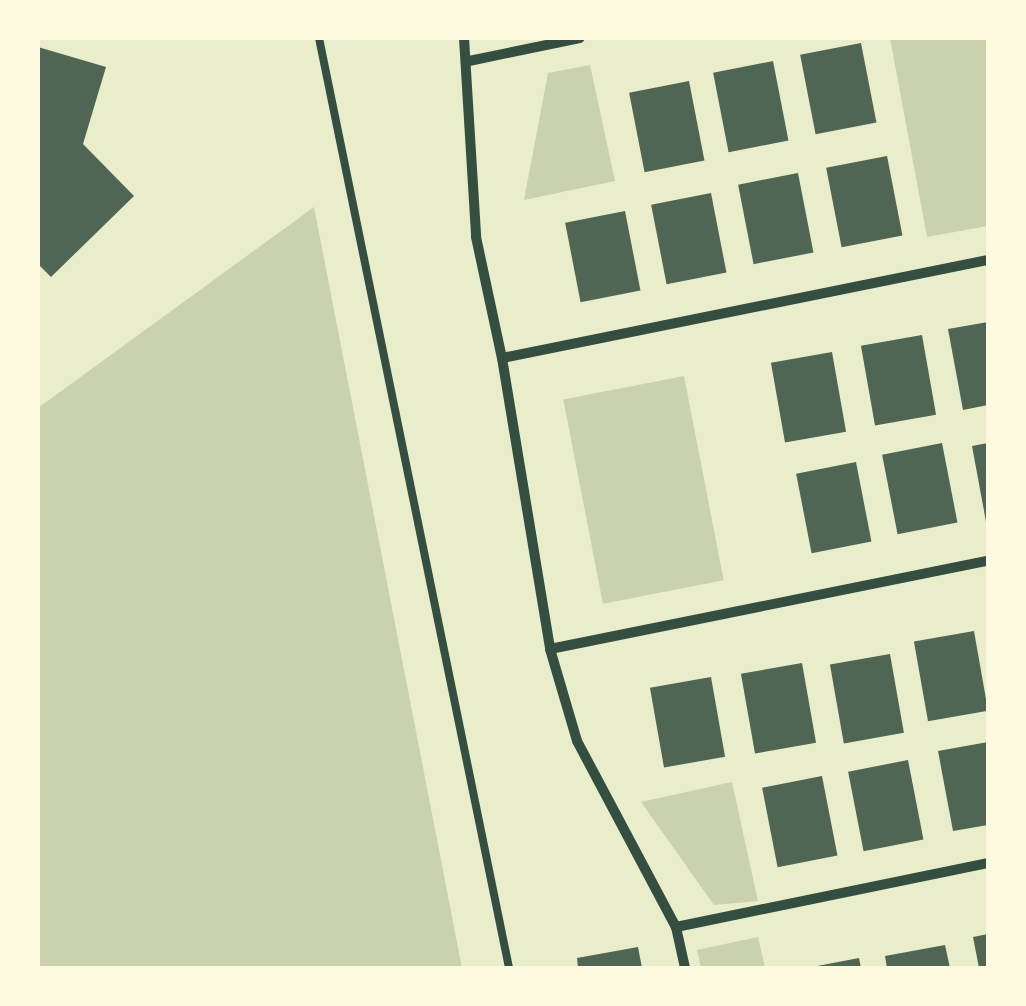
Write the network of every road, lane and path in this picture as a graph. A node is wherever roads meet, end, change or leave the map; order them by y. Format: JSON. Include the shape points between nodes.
{"nodes":[{"id":1,"x":319,"y":38,"type":"edge"},
{"id":2,"x":464,"y":38,"type":"edge"},
{"id":3,"x":580,"y":38,"type":"edge"},
{"id":4,"x":469,"y":61,"type":"junction"},
{"id":5,"x":988,"y":260,"type":"edge"},
{"id":6,"x":502,"y":358,"type":"junction"},
{"id":7,"x":988,"y":560,"type":"edge"},
{"id":8,"x":550,"y":648,"type":"junction"},
{"id":9,"x":988,"y":863,"type":"edge"},
{"id":10,"x":676,"y":928,"type":"junction"},
{"id":11,"x":509,"y":968,"type":"edge"},
{"id":12,"x":685,"y":968,"type":"edge"}],
"edges":[{"from":1,"to":11,"type":"lane"},
{"from":2,"to":4,"type":"street"},
{"from":3,"to":4,"type":"street"},
{"from":4,"to":6,"type":"street","via":[[476,237]]},
{"from":5,"to":6,"type":"street"},
{"from":6,"to":8,"type":"street"},
{"from":7,"to":8,"type":"street"},
{"from":8,"to":10,"type":"street","via":[[577,741]]},
{"from":9,"to":10,"type":"street"},
{"from":10,"to":12,"type":"street"}]}
